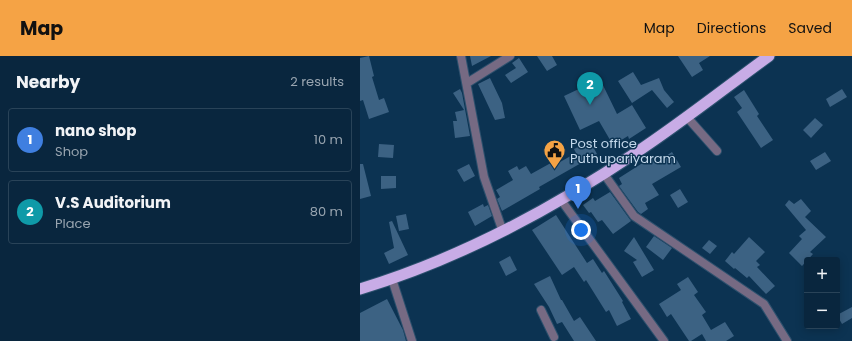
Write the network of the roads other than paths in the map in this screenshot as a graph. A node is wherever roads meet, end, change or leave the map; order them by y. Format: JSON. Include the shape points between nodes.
{"nodes":[{"id":1,"x":461,"y":56,"type":"edge"},
{"id":2,"x":510,"y":56,"type":"edge"},
{"id":3,"x":769,"y":56,"type":"edge"},
{"id":4,"x":466,"y":84,"type":"junction"},
{"id":5,"x":686,"y":116,"type":"junction"},
{"id":6,"x":717,"y":151,"type":"dead end"},
{"id":7,"x":604,"y":174,"type":"junction"},
{"id":8,"x":561,"y":200,"type":"junction"},
{"id":9,"x":503,"y":232,"type":"junction"},
{"id":10,"x":392,"y":279,"type":"junction"},
{"id":11,"x":360,"y":289,"type":"edge"},
{"id":12,"x":541,"y":310,"type":"dead end"},
{"id":13,"x":556,"y":339,"type":"edge"},
{"id":14,"x":412,"y":341,"type":"edge"},
{"id":15,"x":546,"y":341,"type":"edge"},
{"id":16,"x":664,"y":341,"type":"edge"},
{"id":17,"x":787,"y":341,"type":"edge"}],
"edges":[{"from":1,"to":4,"type":"street"},
{"from":2,"to":4,"type":"street"},
{"from":3,"to":5,"type":"highway"},
{"from":4,"to":9,"type":"street","via":[[484,177]]},
{"from":5,"to":6,"type":"street"},
{"from":5,"to":7,"type":"highway"},
{"from":7,"to":8,"type":"highway"},
{"from":7,"to":17,"type":"street","via":[[634,216],[764,304]]},
{"from":8,"to":9,"type":"highway"},
{"from":8,"to":16,"type":"street"},
{"from":9,"to":10,"type":"highway"},
{"from":10,"to":11,"type":"highway"},
{"from":10,"to":14,"type":"street"},
{"from":12,"to":13,"type":"street"},
{"from":13,"to":15,"type":"street"}]}
